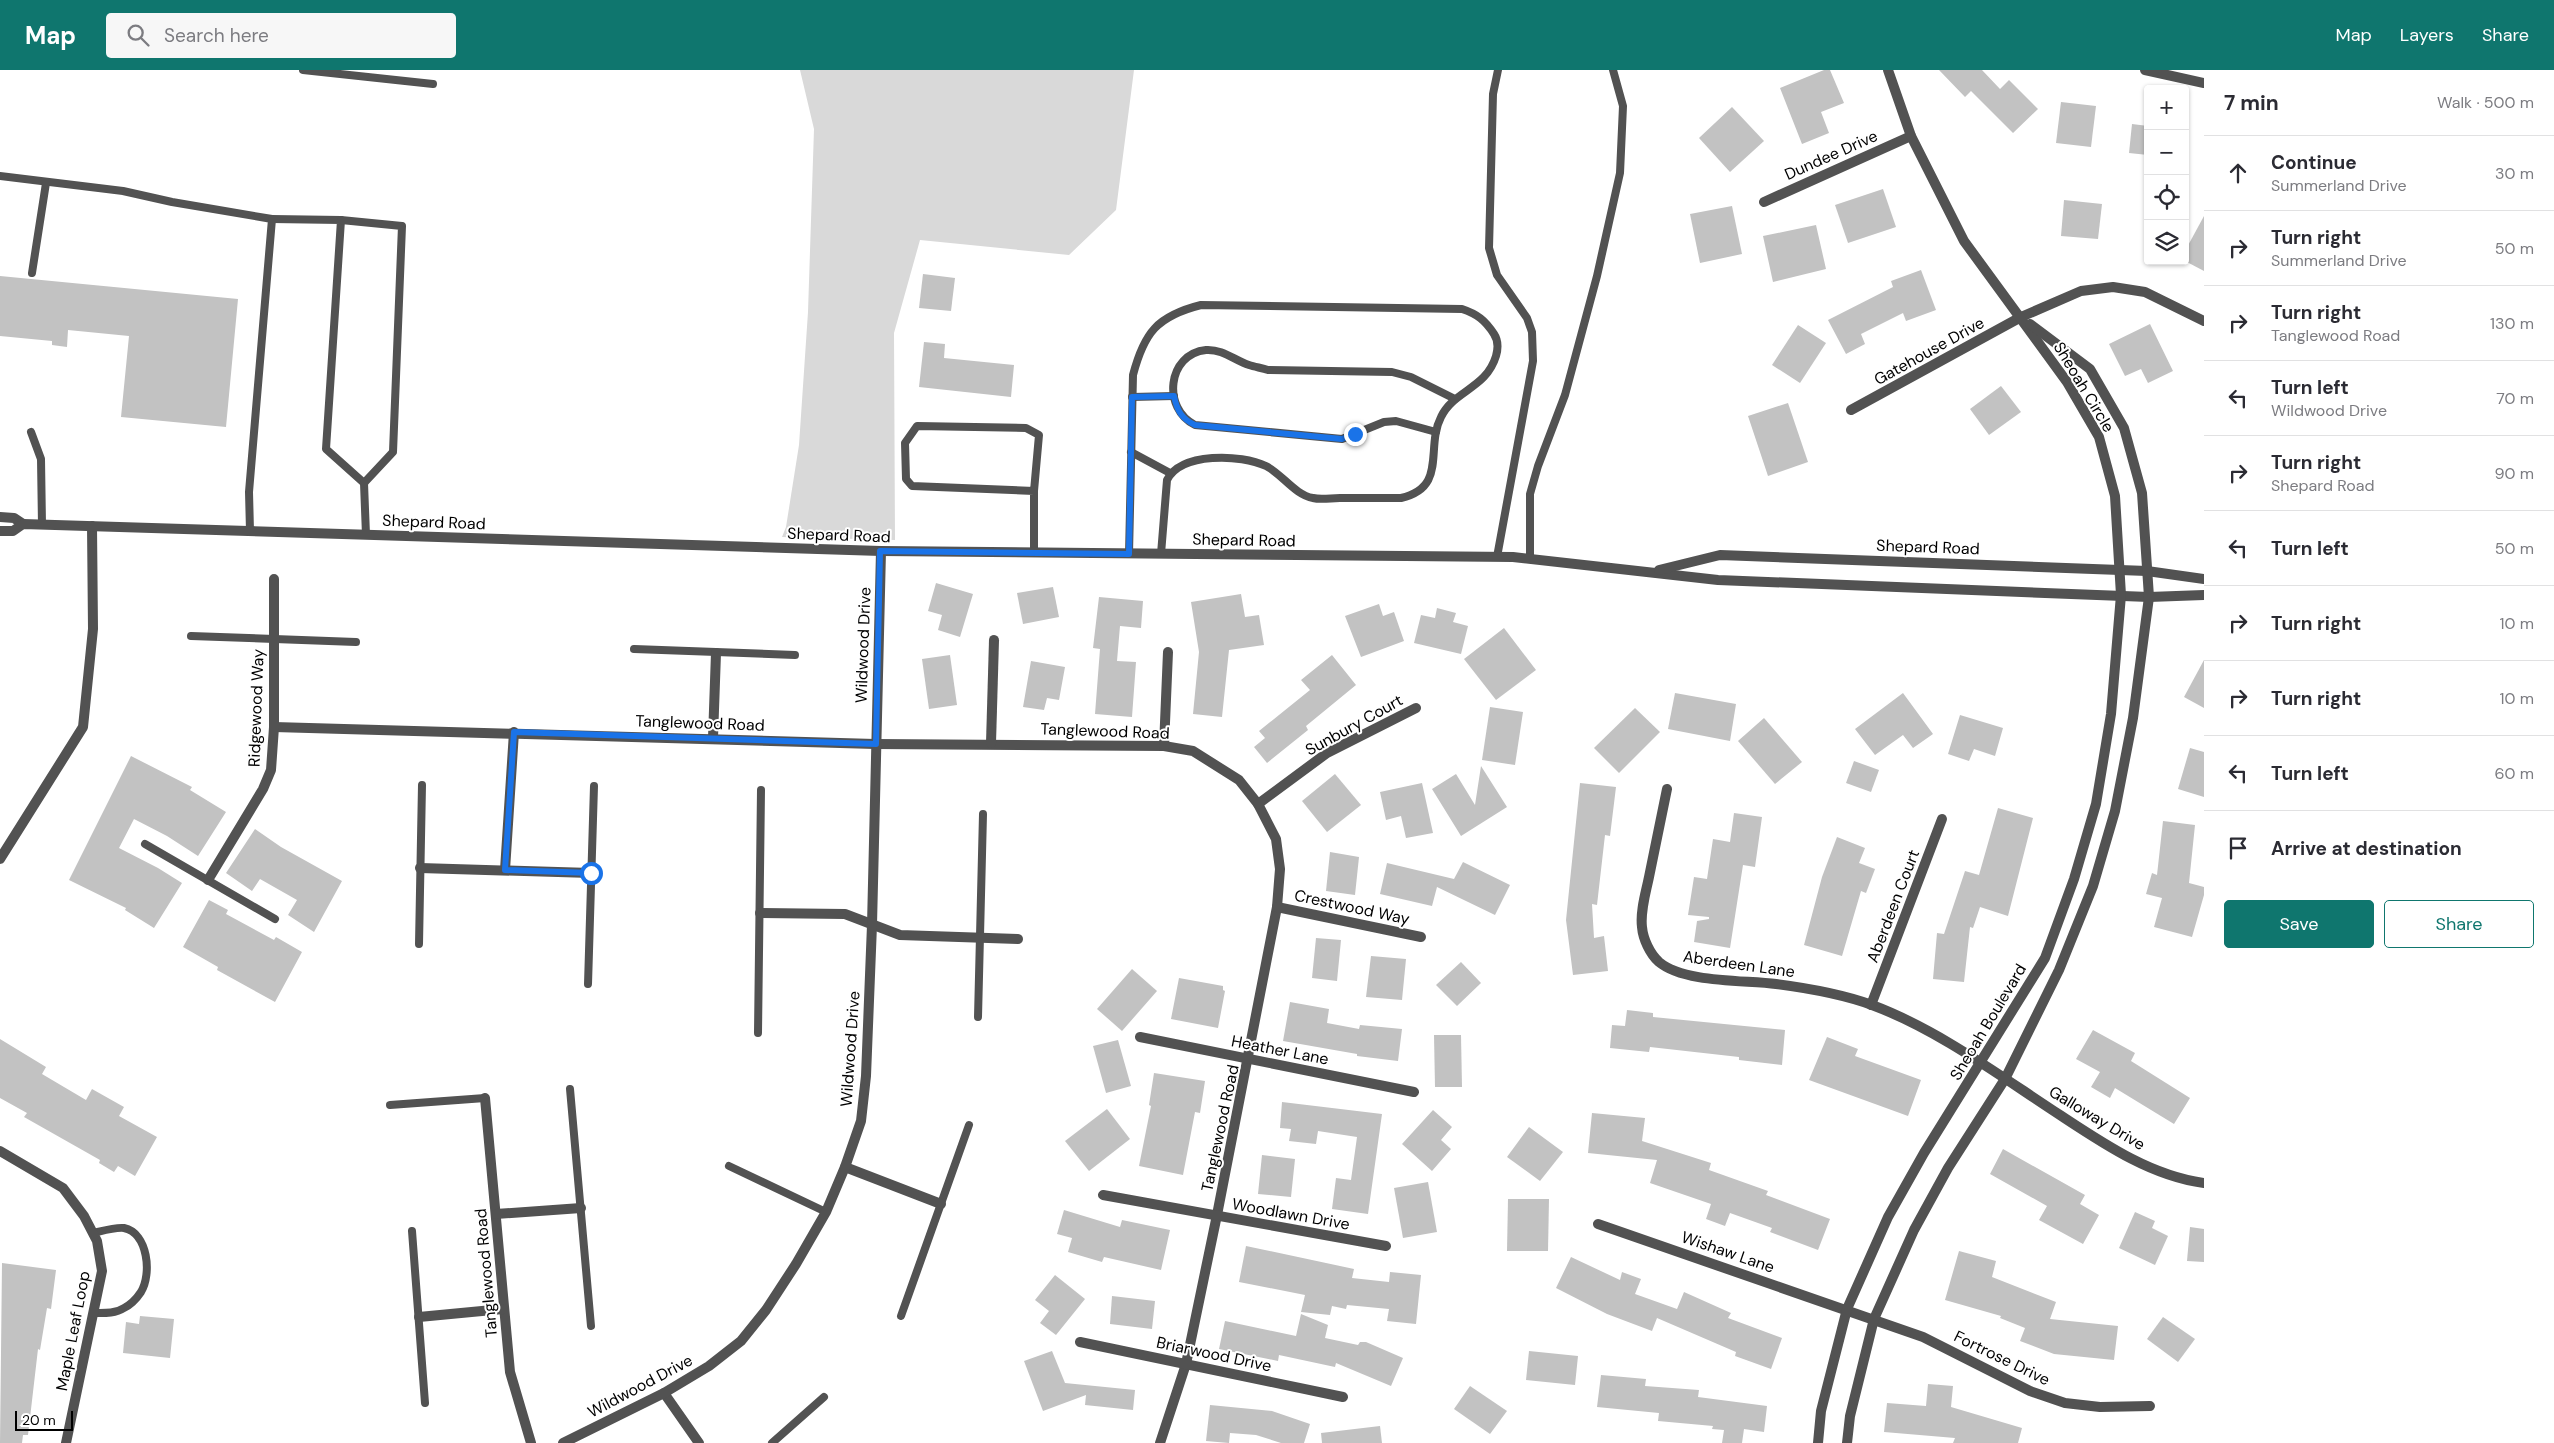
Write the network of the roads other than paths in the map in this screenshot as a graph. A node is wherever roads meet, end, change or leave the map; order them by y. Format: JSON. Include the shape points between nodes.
{"nodes":[{"id":1,"x":303,"y":70,"type":"edge"},
{"id":2,"x":1498,"y":70,"type":"edge"},
{"id":3,"x":1613,"y":70,"type":"edge"},
{"id":4,"x":1888,"y":70,"type":"edge"},
{"id":5,"x":2145,"y":70,"type":"edge"},
{"id":6,"x":2204,"y":83,"type":"edge"},
{"id":7,"x":433,"y":84,"type":"dead end"},
{"id":8,"x":1911,"y":136,"type":"junction"},
{"id":9,"x":0,"y":176,"type":"edge"},
{"id":10,"x":46,"y":183,"type":"junction"},
{"id":11,"x":1764,"y":202,"type":"dead end"},
{"id":12,"x":272,"y":218,"type":"junction"},
{"id":13,"x":341,"y":220,"type":"junction"},
{"id":14,"x":32,"y":273,"type":"dead end"},
{"id":15,"x":2021,"y":318,"type":"junction"},
{"id":16,"x":2204,"y":321,"type":"edge"},
{"id":17,"x":1174,"y":396,"type":"junction"},
{"id":18,"x":1132,"y":397,"type":"junction"},
{"id":19,"x":1455,"y":399,"type":"junction"},
{"id":20,"x":1851,"y":410,"type":"dead end"},
{"id":21,"x":32,"y":432,"type":"dead end"},
{"id":22,"x":1436,"y":432,"type":"junction"},
{"id":23,"x":1131,"y":452,"type":"junction"},
{"id":24,"x":1170,"y":473,"type":"junction"},
{"id":25,"x":364,"y":484,"type":"junction"},
{"id":26,"x":1034,"y":491,"type":"junction"},
{"id":27,"x":0,"y":517,"type":"edge"},
{"id":28,"x":23,"y":524,"type":"junction"},
{"id":29,"x":42,"y":525,"type":"junction"},
{"id":30,"x":92,"y":526,"type":"junction"},
{"id":31,"x":0,"y":531,"type":"edge"},
{"id":32,"x":250,"y":532,"type":"junction"},
{"id":33,"x":366,"y":535,"type":"junction"},
{"id":34,"x":880,"y":551,"type":"junction"},
{"id":35,"x":1034,"y":553,"type":"junction"},
{"id":36,"x":1129,"y":554,"type":"junction"},
{"id":37,"x":1161,"y":554,"type":"junction"},
{"id":38,"x":1497,"y":557,"type":"junction"},
{"id":39,"x":1530,"y":559,"type":"junction"},
{"id":40,"x":2119,"y":569,"type":"junction"},
{"id":41,"x":2147,"y":571,"type":"junction"},
{"id":42,"x":1653,"y":572,"type":"junction"},
{"id":43,"x":274,"y":579,"type":"dead end"},
{"id":44,"x":2204,"y":579,"type":"edge"},
{"id":45,"x":2121,"y":595,"type":"junction"},
{"id":46,"x":2204,"y":595,"type":"edge"},
{"id":47,"x":2149,"y":597,"type":"junction"},
{"id":48,"x":191,"y":636,"type":"dead end"},
{"id":49,"x":273,"y":639,"type":"junction"},
{"id":50,"x":994,"y":640,"type":"dead end"},
{"id":51,"x":356,"y":642,"type":"dead end"},
{"id":52,"x":634,"y":649,"type":"dead end"},
{"id":53,"x":716,"y":652,"type":"junction"},
{"id":54,"x":1168,"y":652,"type":"dead end"},
{"id":55,"x":795,"y":655,"type":"dead end"},
{"id":56,"x":1416,"y":708,"type":"dead end"},
{"id":57,"x":274,"y":727,"type":"junction"},
{"id":58,"x":514,"y":732,"type":"junction"},
{"id":59,"x":714,"y":738,"type":"junction"},
{"id":60,"x":991,"y":743,"type":"junction"},
{"id":61,"x":876,"y":744,"type":"junction"},
{"id":62,"x":1164,"y":746,"type":"junction"},
{"id":63,"x":422,"y":785,"type":"dead end"},
{"id":64,"x":594,"y":786,"type":"dead end"},
{"id":65,"x":1667,"y":789,"type":"dead end"},
{"id":66,"x":761,"y":790,"type":"dead end"},
{"id":67,"x":1258,"y":804,"type":"junction"},
{"id":68,"x":983,"y":814,"type":"dead end"},
{"id":69,"x":1942,"y":819,"type":"dead end"},
{"id":70,"x":145,"y":844,"type":"dead end"},
{"id":71,"x":0,"y":859,"type":"edge"},
{"id":72,"x":420,"y":868,"type":"junction"},
{"id":73,"x":505,"y":870,"type":"junction"},
{"id":74,"x":591,"y":873,"type":"junction"},
{"id":75,"x":208,"y":880,"type":"junction"},
{"id":76,"x":1278,"y":907,"type":"junction"},
{"id":77,"x":760,"y":913,"type":"junction"},
{"id":78,"x":275,"y":919,"type":"dead end"},
{"id":79,"x":872,"y":925,"type":"junction"},
{"id":80,"x":1421,"y":937,"type":"dead end"},
{"id":81,"x":980,"y":938,"type":"junction"},
{"id":82,"x":1018,"y":939,"type":"dead end"},
{"id":83,"x":419,"y":944,"type":"dead end"},
{"id":84,"x":588,"y":984,"type":"dead end"},
{"id":85,"x":1871,"y":1005,"type":"junction"},
{"id":86,"x":978,"y":1017,"type":"dead end"},
{"id":87,"x":758,"y":1033,"type":"dead end"},
{"id":88,"x":1140,"y":1037,"type":"dead end"},
{"id":89,"x":1249,"y":1059,"type":"junction"},
{"id":90,"x":1981,"y":1063,"type":"junction"},
{"id":91,"x":2005,"y":1079,"type":"junction"},
{"id":92,"x":570,"y":1089,"type":"dead end"},
{"id":93,"x":1414,"y":1092,"type":"dead end"},
{"id":94,"x":485,"y":1098,"type":"joint"},
{"id":95,"x":390,"y":1105,"type":"dead end"},
{"id":96,"x":969,"y":1125,"type":"dead end"},
{"id":97,"x":0,"y":1151,"type":"edge"},
{"id":98,"x":729,"y":1166,"type":"dead end"},
{"id":99,"x":844,"y":1167,"type":"junction"},
{"id":100,"x":2204,"y":1183,"type":"edge"},
{"id":101,"x":1104,"y":1195,"type":"dead end"},
{"id":102,"x":941,"y":1204,"type":"junction"},
{"id":103,"x":581,"y":1208,"type":"junction"},
{"id":104,"x":826,"y":1212,"type":"junction"},
{"id":105,"x":496,"y":1214,"type":"junction"},
{"id":106,"x":1217,"y":1216,"type":"junction"},
{"id":107,"x":1598,"y":1224,"type":"dead end"},
{"id":108,"x":412,"y":1231,"type":"dead end"},
{"id":109,"x":93,"y":1233,"type":"junction"},
{"id":110,"x":1386,"y":1246,"type":"dead end"},
{"id":111,"x":503,"y":1309,"type":"junction"},
{"id":112,"x":1847,"y":1310,"type":"junction"},
{"id":113,"x":93,"y":1313,"type":"junction"},
{"id":114,"x":901,"y":1316,"type":"dead end"},
{"id":115,"x":419,"y":1317,"type":"junction"},
{"id":116,"x":1874,"y":1319,"type":"junction"},
{"id":117,"x":592,"y":1326,"type":"dead end"},
{"id":118,"x":1080,"y":1342,"type":"dead end"},
{"id":119,"x":1186,"y":1364,"type":"junction"},
{"id":120,"x":664,"y":1393,"type":"junction"},
{"id":121,"x":824,"y":1397,"type":"dead end"},
{"id":122,"x":1343,"y":1397,"type":"dead end"},
{"id":123,"x":425,"y":1403,"type":"dead end"},
{"id":124,"x":2150,"y":1406,"type":"dead end"},
{"id":125,"x":66,"y":1443,"type":"edge"},
{"id":126,"x":531,"y":1443,"type":"edge"},
{"id":127,"x":563,"y":1443,"type":"edge"},
{"id":128,"x":699,"y":1443,"type":"edge"},
{"id":129,"x":772,"y":1443,"type":"edge"},
{"id":130,"x":1160,"y":1443,"type":"edge"},
{"id":131,"x":1818,"y":1443,"type":"edge"},
{"id":132,"x":1847,"y":1443,"type":"edge"}],
"edges":[{"from":1,"to":7,"type":"lane"},
{"from":2,"to":38,"type":"lane","via":[[1493,94],[1489,248],[1497,275],[1527,318],[1532,332],[1533,361]]},
{"from":3,"to":39,"type":"lane","via":[[1623,106],[1620,173],[1598,276],[1565,395],[1530,494]]},
{"from":4,"to":8,"type":"street","name":"Sheoah Circle"},
{"from":5,"to":6,"type":"street"},
{"from":8,"to":11,"type":"street","name":"Dundee Drive"},
{"from":8,"to":15,"type":"street","name":"Sheoah Circle","via":[[1964,241]]},
{"from":9,"to":10,"type":"lane"},
{"from":10,"to":12,"type":"lane","via":[[123,191]]},
{"from":10,"to":14,"type":"lane"},
{"from":12,"to":13,"type":"lane"},
{"from":12,"to":32,"type":"lane","via":[[249,492]]},
{"from":13,"to":25,"type":"lane","via":[[326,449]]},
{"from":13,"to":25,"type":"lane","via":[[402,226],[392,452]]},
{"from":15,"to":16,"type":"street","name":"Gatehouse Drive","via":[[2081,291],[2113,287],[2145,292]]},
{"from":15,"to":20,"type":"street","name":"Gatehouse Drive"},
{"from":15,"to":40,"type":"street","name":"Sheoah Circle","via":[[2067,382],[2099,437],[2115,496]]},
{"from":15,"to":41,"type":"street","name":"Sheoah Circle","via":[[2090,369],[2124,428],[2142,493]]},
{"from":17,"to":18,"type":"lane"},
{"from":17,"to":19,"type":"lane","via":[[1174,376],[1180,366],[1197,352],[1214,350],[1268,370],[1392,372],[1411,377]]},
{"from":17,"to":22,"type":"lane","via":[[1184,420],[1195,425],[1342,439],[1396,420]]},
{"from":18,"to":19,"type":"lane","via":[[1132,375],[1150,332],[1176,311],[1201,305],[1462,308],[1476,313],[1487,322],[1496,337],[1497,350],[1492,370]]},
{"from":18,"to":23,"type":"lane"},
{"from":19,"to":22,"type":"lane","via":[[1441,416]]},
{"from":21,"to":29,"type":"lane","via":[[41,459]]},
{"from":22,"to":24,"type":"lane","via":[[1432,469],[1426,485],[1416,495],[1401,498],[1312,498],[1265,466],[1214,457],[1203,458]]},
{"from":23,"to":24,"type":"lane"},
{"from":23,"to":36,"type":"lane"},
{"from":24,"to":37,"type":"lane"},
{"from":25,"to":33,"type":"lane"},
{"from":26,"to":26,"type":"lane","via":[[1039,435],[1035,431],[1026,428],[917,426],[904,443],[906,479],[912,486]]},
{"from":26,"to":35,"type":"lane"},
{"from":27,"to":28,"type":"street","name":"Shepard Road","via":[[14,518]]},
{"from":28,"to":29,"type":"street","name":"Shepard Road"},
{"from":28,"to":31,"type":"street","name":"Shepard Road","via":[[13,531]]},
{"from":29,"to":30,"type":"street","name":"Shepard Road"},
{"from":30,"to":32,"type":"street","name":"Shepard Road"},
{"from":30,"to":71,"type":"street","via":[[93,629],[83,727]]},
{"from":32,"to":33,"type":"street","name":"Shepard Road"},
{"from":33,"to":34,"type":"street","name":"Shepard Road"},
{"from":34,"to":35,"type":"street","name":"Shepard Road"},
{"from":34,"to":61,"type":"street","name":"Wildwood Drive"},
{"from":35,"to":36,"type":"street","name":"Shepard Road"},
{"from":36,"to":37,"type":"street","name":"Shepard Road"},
{"from":37,"to":38,"type":"street","name":"Shepard Road"},
{"from":38,"to":39,"type":"street","name":"Shepard Road"},
{"from":39,"to":42,"type":"street","name":"Shepard Road"},
{"from":40,"to":41,"type":"street","name":"Shepard Road"},
{"from":40,"to":42,"type":"street","name":"Shepard Road","via":[[1720,554]]},
{"from":40,"to":45,"type":"street","name":"Sheoah Circle"},
{"from":41,"to":44,"type":"street","name":"Shepard Road"},
{"from":41,"to":47,"type":"street","name":"Sheoah Circle"},
{"from":42,"to":45,"type":"street","name":"Shepard Road","via":[[1718,580]]},
{"from":43,"to":49,"type":"street","name":"Ridgewood Way"},
{"from":45,"to":47,"type":"street","name":"Shepard Road"},
{"from":45,"to":90,"type":"street","name":"Sheoah Boulevard","via":[[2111,714],[2096,804],[2074,878],[2044,958]]},
{"from":46,"to":47,"type":"street","name":"Shepard Road"},
{"from":47,"to":91,"type":"street","via":[[2133,718],[2115,811],[2093,886],[2059,970]]},
{"from":48,"to":49,"type":"lane"},
{"from":49,"to":51,"type":"lane"},
{"from":49,"to":57,"type":"street","name":"Ridgewood Way"},
{"from":50,"to":60,"type":"street"},
{"from":52,"to":53,"type":"lane"},
{"from":53,"to":55,"type":"lane"},
{"from":53,"to":59,"type":"street"},
{"from":54,"to":62,"type":"street"},
{"from":56,"to":67,"type":"street","name":"Sunbury Court","via":[[1327,754]]},
{"from":57,"to":58,"type":"street","name":"Tanglewood Road"},
{"from":57,"to":75,"type":"street","name":"Ridgewood Way","via":[[271,770],[263,789]]},
{"from":58,"to":59,"type":"street","name":"Tanglewood Road"},
{"from":58,"to":73,"type":"street"},
{"from":59,"to":61,"type":"street","name":"Tanglewood Road"},
{"from":60,"to":61,"type":"street","name":"Tanglewood Road"},
{"from":60,"to":62,"type":"street","name":"Tanglewood Road"},
{"from":61,"to":79,"type":"street","name":"Wildwood Drive"},
{"from":62,"to":67,"type":"street","name":"Tanglewood Road","via":[[1193,751],[1216,764],[1238,780]]},
{"from":63,"to":72,"type":"lane"},
{"from":64,"to":74,"type":"lane"},
{"from":65,"to":85,"type":"street","name":"Aberdeen Lane","via":[[1642,927],[1647,946],[1658,962],[1680,973],[1811,990]]},
{"from":66,"to":77,"type":"lane"},
{"from":67,"to":76,"type":"street","name":"Tanglewood Road","via":[[1276,839],[1280,870]]},
{"from":68,"to":81,"type":"lane"},
{"from":69,"to":85,"type":"street","name":"Aberdeen Court"},
{"from":70,"to":75,"type":"lane"},
{"from":72,"to":73,"type":"street"},
{"from":72,"to":83,"type":"lane"},
{"from":73,"to":74,"type":"street"},
{"from":74,"to":84,"type":"lane"},
{"from":75,"to":78,"type":"lane"},
{"from":76,"to":80,"type":"street","name":"Crestwood Way"},
{"from":76,"to":89,"type":"street","name":"Tanglewood Road"},
{"from":77,"to":79,"type":"street","via":[[845,914]]},
{"from":77,"to":87,"type":"lane"},
{"from":79,"to":81,"type":"street","via":[[900,935]]},
{"from":79,"to":99,"type":"street","name":"Wildwood Drive","via":[[861,1121]]},
{"from":81,"to":82,"type":"street"},
{"from":81,"to":86,"type":"lane"},
{"from":85,"to":90,"type":"street","name":"Aberdeen Lane","via":[[1916,1025]]},
{"from":88,"to":89,"type":"street","name":"Heather Lane"},
{"from":89,"to":93,"type":"street","name":"Heather Lane"},
{"from":89,"to":106,"type":"street","name":"Tanglewood Road"},
{"from":90,"to":91,"type":"street","name":"Galloway Drive"},
{"from":90,"to":112,"type":"street","name":"Sheoah Boulevard","via":[[1888,1217]]},
{"from":91,"to":100,"type":"street","name":"Galloway Drive","via":[[2105,1144],[2142,1164]]},
{"from":91,"to":116,"type":"street","via":[[1948,1168],[1914,1230]]},
{"from":92,"to":103,"type":"lane"},
{"from":94,"to":95,"type":"lane"},
{"from":94,"to":105,"type":"street","name":"Tanglewood Road"},
{"from":96,"to":102,"type":"lane"},
{"from":97,"to":109,"type":"street","name":"Maple Leaf Loop","via":[[62,1188]]},
{"from":98,"to":104,"type":"lane"},
{"from":99,"to":102,"type":"street"},
{"from":99,"to":104,"type":"street","name":"Wildwood Drive"},
{"from":101,"to":106,"type":"street","name":"Woodlawn Drive"},
{"from":102,"to":114,"type":"lane"},
{"from":103,"to":105,"type":"street"},
{"from":103,"to":117,"type":"lane"},
{"from":104,"to":120,"type":"street","name":"Wildwood Drive","via":[[766,1310],[741,1341],[709,1366]]},
{"from":105,"to":111,"type":"street","name":"Tanglewood Road"},
{"from":106,"to":110,"type":"street","name":"Woodlawn Drive"},
{"from":106,"to":119,"type":"street","name":"Tanglewood Road"},
{"from":107,"to":112,"type":"street","name":"Wishaw Lane"},
{"from":108,"to":115,"type":"lane"},
{"from":109,"to":113,"type":"street","name":"Maple Leaf Loop","via":[[102,1271]]},
{"from":109,"to":113,"type":"lane","via":[[122,1228],[132,1231],[143,1247],[146,1268],[141,1292],[123,1309]]},
{"from":111,"to":115,"type":"street"},
{"from":111,"to":126,"type":"street","name":"Tanglewood Road","via":[[510,1372]]},
{"from":112,"to":116,"type":"street","name":"Fortrose Drive"},
{"from":112,"to":131,"type":"street","name":"Sheoah Boulevard","via":[[1821,1411]]},
{"from":113,"to":125,"type":"street","name":"Maple Leaf Loop"},
{"from":115,"to":123,"type":"lane"},
{"from":116,"to":124,"type":"street","name":"Fortrose Drive","via":[[1923,1337],[2030,1390],[2065,1403],[2100,1407]]},
{"from":116,"to":132,"type":"street","via":[[1850,1416]]},
{"from":118,"to":119,"type":"street","name":"Briarwood Drive"},
{"from":119,"to":122,"type":"street","name":"Briarwood Drive"},
{"from":119,"to":130,"type":"street","name":"Tanglewood Road"},
{"from":120,"to":127,"type":"street","name":"Wildwood Drive"},
{"from":120,"to":128,"type":"street"},
{"from":121,"to":129,"type":"lane"}]}
